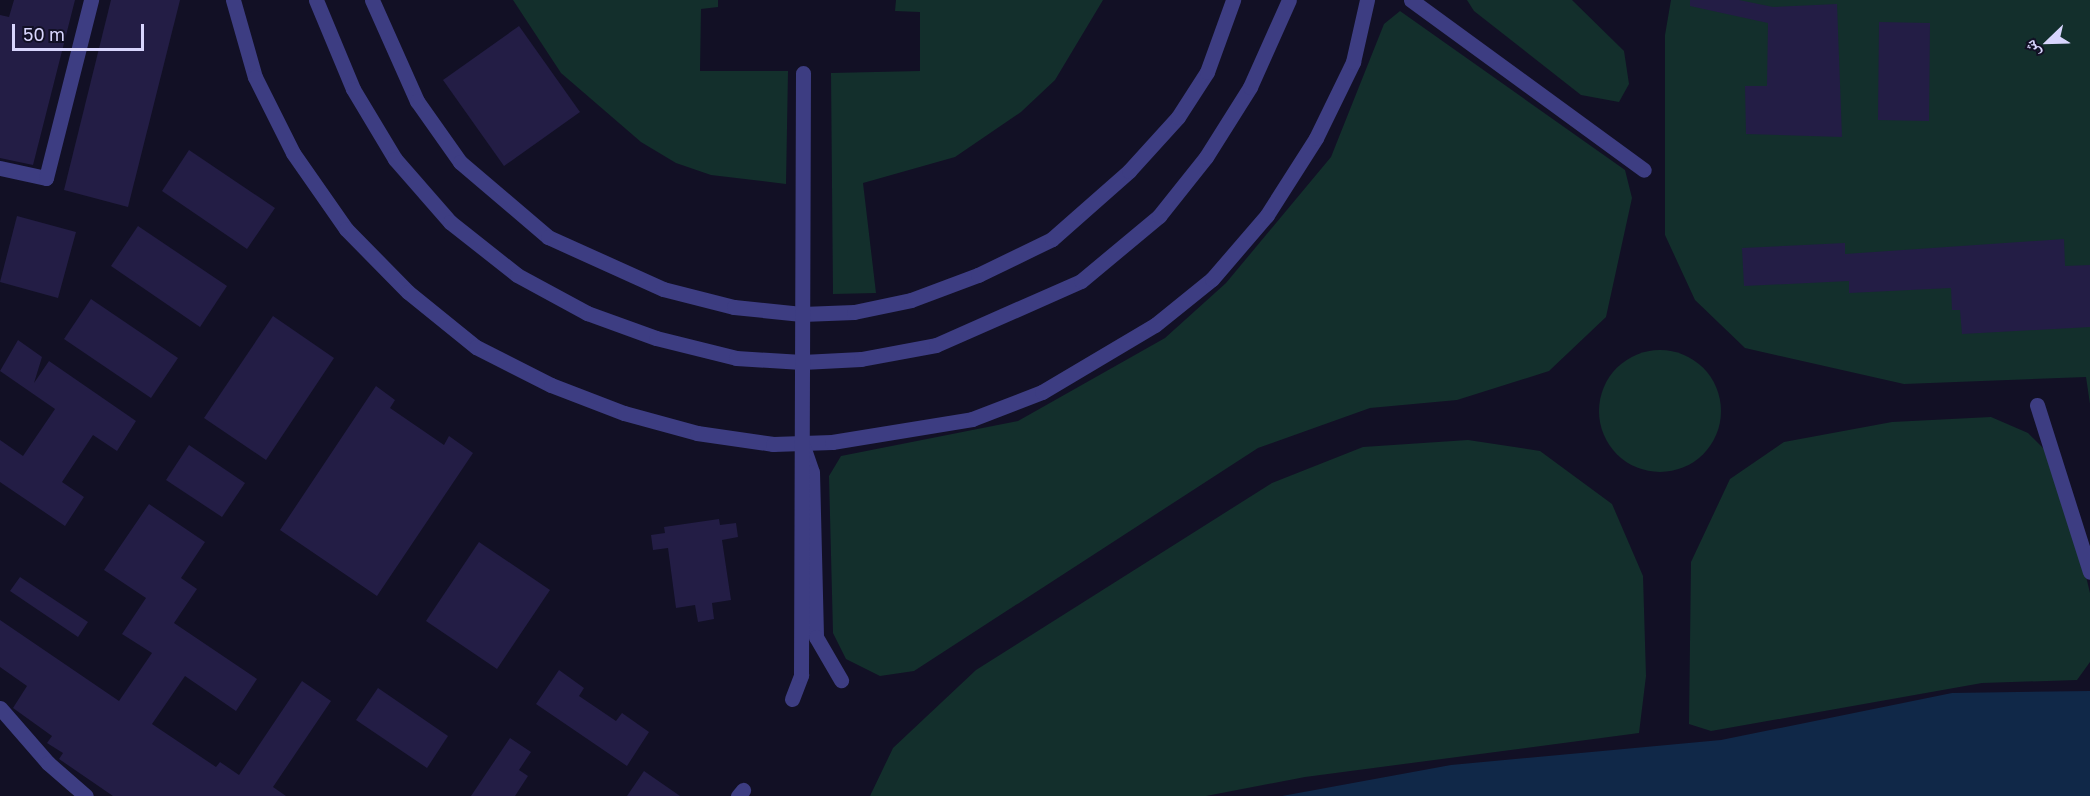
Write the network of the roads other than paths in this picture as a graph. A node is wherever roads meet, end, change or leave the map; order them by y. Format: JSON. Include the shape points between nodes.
{"nodes":[{"id":1,"x":91,"y":0,"type":"edge"},
{"id":2,"x":233,"y":0,"type":"edge"},
{"id":3,"x":316,"y":0,"type":"edge"},
{"id":4,"x":372,"y":0,"type":"edge"},
{"id":5,"x":1233,"y":0,"type":"edge"},
{"id":6,"x":1289,"y":0,"type":"edge"},
{"id":7,"x":1366,"y":0,"type":"edge"},
{"id":8,"x":1411,"y":0,"type":"edge"},
{"id":9,"x":803,"y":73,"type":"dead end"},
{"id":10,"x":0,"y":168,"type":"edge"},
{"id":11,"x":1644,"y":170,"type":"dead end"},
{"id":12,"x":802,"y":314,"type":"junction"},
{"id":13,"x":802,"y":362,"type":"junction"},
{"id":14,"x":2037,"y":405,"type":"dead end"},
{"id":15,"x":802,"y":443,"type":"junction"},
{"id":16,"x":2090,"y":573,"type":"edge"},
{"id":17,"x":841,"y":680,"type":"dead end"},
{"id":18,"x":792,"y":699,"type":"dead end"},
{"id":19,"x":0,"y":708,"type":"edge"},
{"id":20,"x":86,"y":796,"type":"edge"}],
"edges":[{"from":1,"to":10,"type":"street","via":[[46,178]]},
{"from":2,"to":15,"type":"street","via":[[255,77],[293,153],[335,213],[408,292],[476,346],[552,385],[624,414],[697,433],[773,444]]},
{"from":3,"to":13,"type":"street","via":[[353,89],[395,159],[450,222],[517,275],[587,313],[656,338],[736,358]]},
{"from":4,"to":12,"type":"street","via":[[417,101],[460,162],[548,237],[663,288],[734,307]]},
{"from":5,"to":12,"type":"street","via":[[1207,72],[1178,117],[1129,171],[1052,239],[978,275],[911,300],[854,312]]},
{"from":6,"to":13,"type":"street","via":[[1250,87],[1206,156],[1159,216],[1081,281],[936,345],[861,359]]},
{"from":7,"to":15,"type":"street","via":[[1353,62],[1316,138],[1267,215],[1212,279],[1155,325],[1042,392],[972,419],[880,436]]},
{"from":8,"to":11,"type":"street"},
{"from":9,"to":12,"type":"street"},
{"from":12,"to":13,"type":"street"},
{"from":13,"to":15,"type":"street"},
{"from":14,"to":16,"type":"street"},
{"from":15,"to":17,"type":"street","via":[[812,472],[816,637]]},
{"from":15,"to":18,"type":"street","via":[[801,675]]},
{"from":19,"to":20,"type":"street","via":[[48,763]]}]}
